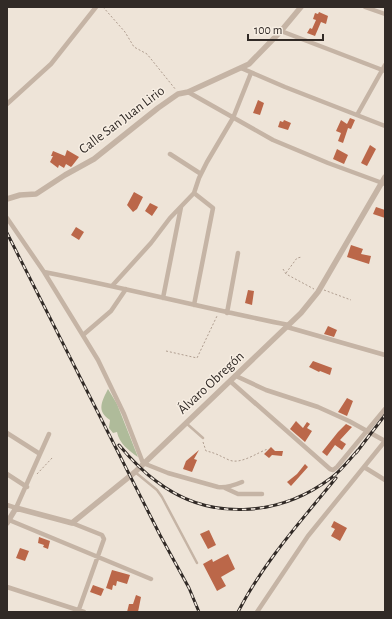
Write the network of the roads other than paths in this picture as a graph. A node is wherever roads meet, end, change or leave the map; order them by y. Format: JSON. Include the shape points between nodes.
{"nodes":[{"id":1,"x":96,"y":7,"type":"edge"},
{"id":2,"x":301,"y":7,"type":"edge"},
{"id":3,"x":364,"y":7,"type":"edge"},
{"id":4,"x":385,"y":14,"type":"edge"},
{"id":5,"x":282,"y":31,"type":"junction"},
{"id":6,"x":385,"y":65,"type":"edge"},
{"id":7,"x":241,"y":68,"type":"junction"},
{"id":8,"x":384,"y":71,"type":"edge"},
{"id":9,"x":252,"y":73,"type":"junction"},
{"id":10,"x":188,"y":92,"type":"junction"},
{"id":11,"x":7,"y":104,"type":"edge"},
{"id":12,"x":357,"y":115,"type":"junction"},
{"id":13,"x":233,"y":118,"type":"junction"},
{"id":14,"x":385,"y":126,"type":"edge"},
{"id":15,"x":170,"y":154,"type":"dead end"},
{"id":16,"x":201,"y":174,"type":"junction"},
{"id":17,"x":384,"y":181,"type":"edge"},
{"id":18,"x":194,"y":193,"type":"junction"},
{"id":19,"x":8,"y":197,"type":"edge"},
{"id":20,"x":181,"y":207,"type":"junction"},
{"id":21,"x":7,"y":218,"type":"edge"},
{"id":22,"x":238,"y":253,"type":"dead end"},
{"id":23,"x":44,"y":272,"type":"junction"},
{"id":24,"x":112,"y":286,"type":"junction"},
{"id":25,"x":126,"y":289,"type":"junction"},
{"id":26,"x":162,"y":298,"type":"junction"},
{"id":27,"x":194,"y":305,"type":"junction"},
{"id":28,"x":227,"y":313,"type":"junction"},
{"id":29,"x":288,"y":326,"type":"junction"},
{"id":30,"x":83,"y":335,"type":"junction"},
{"id":31,"x":385,"y":355,"type":"edge"},
{"id":32,"x":236,"y":376,"type":"junction"},
{"id":33,"x":230,"y":381,"type":"junction"},
{"id":34,"x":385,"y":409,"type":"edge"},
{"id":35,"x":186,"y":423,"type":"junction"},
{"id":36,"x":368,"y":431,"type":"junction"},
{"id":37,"x":7,"y":433,"type":"edge"},
{"id":38,"x":49,"y":434,"type":"dead end"},
{"id":39,"x":203,"y":438,"type":"road end"},
{"id":40,"x":385,"y":441,"type":"edge"},
{"id":41,"x":40,"y":454,"type":"junction"},
{"id":42,"x":143,"y":464,"type":"junction"},
{"id":43,"x":364,"y":467,"type":"junction"},
{"id":44,"x":135,"y":472,"type":"junction"},
{"id":45,"x":7,"y":474,"type":"edge"},
{"id":46,"x":385,"y":480,"type":"edge"},
{"id":47,"x":242,"y":482,"type":"dead end"},
{"id":48,"x":28,"y":485,"type":"junction"},
{"id":49,"x":226,"y":488,"type":"junction"},
{"id":50,"x":262,"y":494,"type":"dead end"},
{"id":51,"x":7,"y":505,"type":"edge"},
{"id":52,"x":16,"y":508,"type":"junction"},
{"id":53,"x":8,"y":521,"type":"edge"},
{"id":54,"x":72,"y":523,"type":"junction"},
{"id":55,"x":98,"y":557,"type":"junction"},
{"id":56,"x":197,"y":563,"type":"dead end"},
{"id":57,"x":151,"y":579,"type":"dead end"},
{"id":58,"x":7,"y":587,"type":"edge"},
{"id":59,"x":80,"y":611,"type":"edge"},
{"id":60,"x":257,"y":612,"type":"edge"}],
"edges":[{"from":1,"to":11,"type":"street","via":[[51,64]]},
{"from":2,"to":5,"type":"street","name":"Calle San Juan Lirio"},
{"from":3,"to":4,"type":"street"},
{"from":5,"to":7,"type":"street","name":"Calle San Juan Lirio","via":[[249,64]]},
{"from":5,"to":8,"type":"street"},
{"from":6,"to":8,"type":"street"},
{"from":7,"to":9,"type":"street"},
{"from":7,"to":10,"type":"street","name":"Calle San Juan Lirio"},
{"from":8,"to":12,"type":"street"},
{"from":9,"to":12,"type":"street"},
{"from":9,"to":13,"type":"street"},
{"from":10,"to":13,"type":"street"},
{"from":10,"to":19,"type":"street","name":"Calle San Juan Lirio","via":[[178,94],[94,159],[36,194]]},
{"from":12,"to":14,"type":"street"},
{"from":13,"to":16,"type":"street"},
{"from":13,"to":17,"type":"street","via":[[274,140],[328,163]]},
{"from":15,"to":16,"type":"street"},
{"from":16,"to":18,"type":"street"},
{"from":17,"to":29,"type":"street","name":"Álvaro Obregón","via":[[319,290]]},
{"from":18,"to":20,"type":"street"},
{"from":18,"to":27,"type":"street","via":[[213,208]]},
{"from":20,"to":24,"type":"street","via":[[152,244]]},
{"from":20,"to":26,"type":"street"},
{"from":21,"to":23,"type":"street"},
{"from":22,"to":28,"type":"street"},
{"from":23,"to":24,"type":"street"},
{"from":23,"to":30,"type":"street"},
{"from":24,"to":25,"type":"street"},
{"from":25,"to":26,"type":"street"},
{"from":25,"to":30,"type":"street","via":[[111,311]]},
{"from":26,"to":27,"type":"street"},
{"from":27,"to":28,"type":"street"},
{"from":28,"to":29,"type":"street"},
{"from":29,"to":31,"type":"street"},
{"from":29,"to":32,"type":"street","name":"Álvaro Obregón"},
{"from":30,"to":42,"type":"street","via":[[124,414]]},
{"from":32,"to":33,"type":"street","name":"Álvaro Obregón"},
{"from":32,"to":36,"type":"street","via":[[266,390],[318,407]]},
{"from":33,"to":35,"type":"street","name":"Álvaro Obregón"},
{"from":33,"to":36,"type":"street","via":[[330,469],[337,467]]},
{"from":34,"to":36,"type":"street"},
{"from":35,"to":39,"type":"lane"},
{"from":35,"to":42,"type":"street","name":"Álvaro Obregón"},
{"from":36,"to":40,"type":"street"},
{"from":37,"to":41,"type":"street"},
{"from":38,"to":41,"type":"street"},
{"from":40,"to":43,"type":"street"},
{"from":41,"to":48,"type":"street"},
{"from":42,"to":44,"type":"street","name":"Álvaro Obregón"},
{"from":42,"to":49,"type":"street"},
{"from":43,"to":46,"type":"street"},
{"from":43,"to":60,"type":"street","via":[[308,536]]},
{"from":44,"to":54,"type":"street","name":"Álvaro Obregón"},
{"from":44,"to":56,"type":"lane","via":[[162,497]]},
{"from":45,"to":48,"type":"street"},
{"from":47,"to":49,"type":"street"},
{"from":48,"to":52,"type":"street"},
{"from":49,"to":50,"type":"street","via":[[238,494]]},
{"from":51,"to":52,"type":"street"},
{"from":52,"to":53,"type":"street"},
{"from":52,"to":54,"type":"street"},
{"from":53,"to":55,"type":"street"},
{"from":54,"to":55,"type":"street","via":[[102,535],[104,539]]},
{"from":55,"to":57,"type":"street"},
{"from":55,"to":59,"type":"street"},
{"from":58,"to":59,"type":"street"}]}
